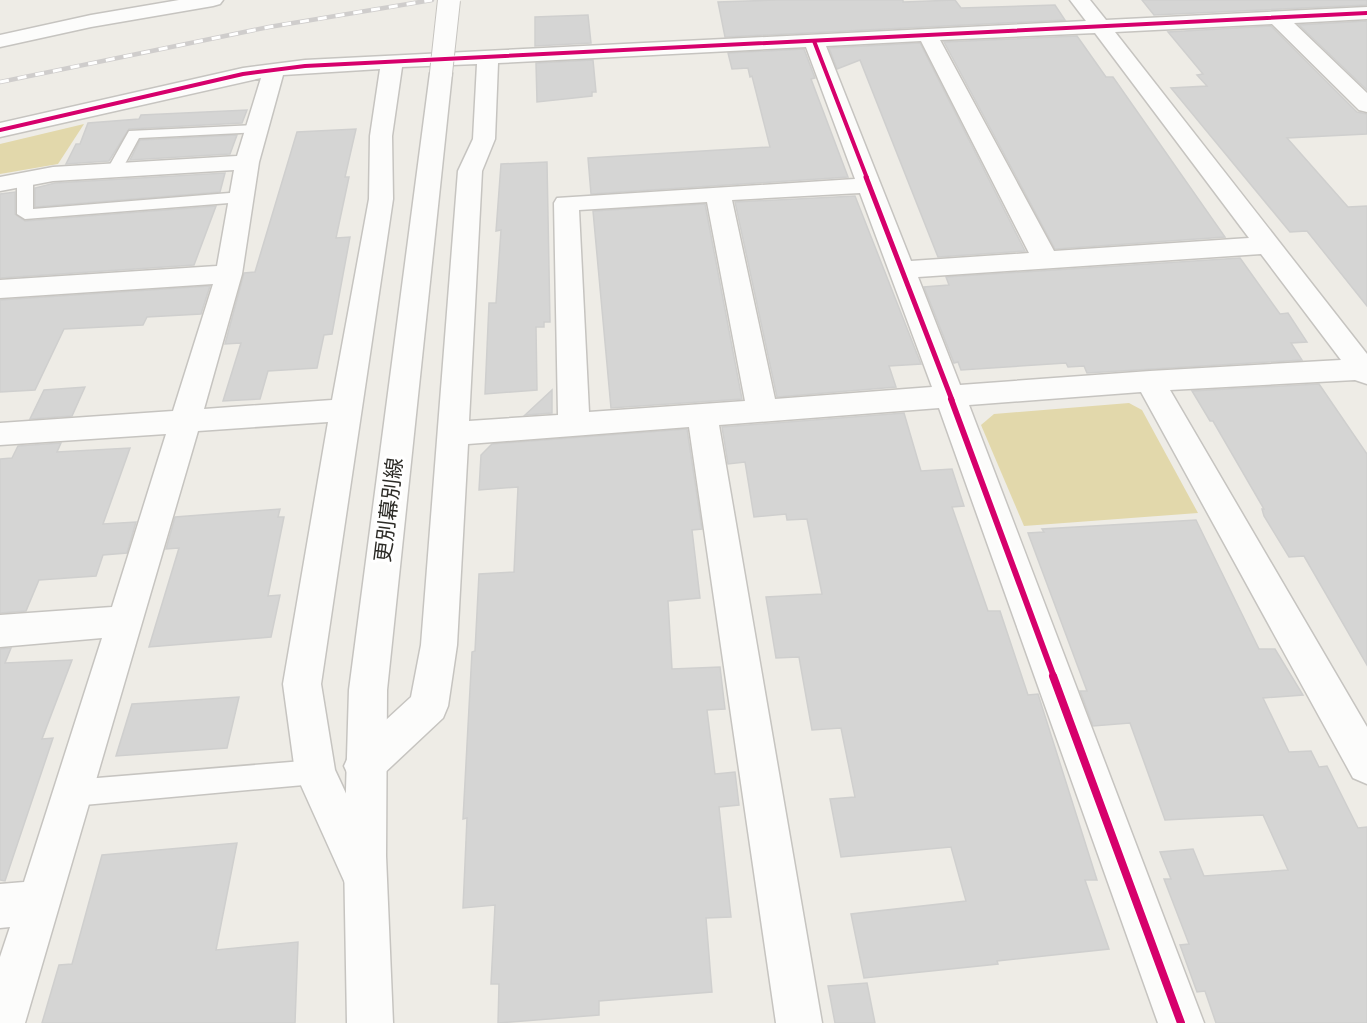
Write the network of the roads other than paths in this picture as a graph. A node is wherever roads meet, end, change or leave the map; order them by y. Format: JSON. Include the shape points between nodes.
{"nodes":[{"id":1,"x":213,"y":0,"type":"edge"},
{"id":2,"x":449,"y":0,"type":"edge"},
{"id":3,"x":1080,"y":0,"type":"edge"},
{"id":4,"x":1367,"y":13,"type":"edge"},
{"id":5,"x":1278,"y":18,"type":"junction"},
{"id":6,"x":1100,"y":27,"type":"junction"},
{"id":7,"x":928,"y":36,"type":"junction"},
{"id":8,"x":0,"y":41,"type":"edge"},
{"id":9,"x":814,"y":41,"type":"junction"},
{"id":10,"x":488,"y":57,"type":"junction"},
{"id":11,"x":392,"y":61,"type":"junction"},
{"id":12,"x":274,"y":70,"type":"junction"},
{"id":13,"x":1367,"y":105,"type":"edge"},
{"id":14,"x":257,"y":129,"type":"junction"},
{"id":15,"x":0,"y":130,"type":"edge"},
{"id":16,"x":247,"y":162,"type":"junction"},
{"id":17,"x":115,"y":170,"type":"junction"},
{"id":18,"x":25,"y":180,"type":"junction"},
{"id":19,"x":0,"y":184,"type":"edge"},
{"id":20,"x":868,"y":185,"type":"junction"},
{"id":21,"x":718,"y":194,"type":"junction"},
{"id":22,"x":242,"y":198,"type":"junction"},
{"id":23,"x":1269,"y":245,"type":"junction"},
{"id":24,"x":1046,"y":260,"type":"junction"},
{"id":25,"x":900,"y":270,"type":"junction"},
{"id":26,"x":229,"y":274,"type":"junction"},
{"id":27,"x":0,"y":289,"type":"edge"},
{"id":28,"x":1367,"y":332,"type":"edge"},
{"id":29,"x":1337,"y":334,"type":"junction"},
{"id":30,"x":1365,"y":372,"type":"edge"},
{"id":31,"x":1150,"y":381,"type":"junction"},
{"id":32,"x":950,"y":396,"type":"junction"},
{"id":33,"x":345,"y":410,"type":"junction"},
{"id":34,"x":762,"y":411,"type":"junction"},
{"id":35,"x":702,"y":415,"type":"junction"},
{"id":36,"x":184,"y":421,"type":"junction"},
{"id":37,"x":574,"y":425,"type":"junction"},
{"id":38,"x":0,"y":434,"type":"edge"},
{"id":39,"x":452,"y":434,"type":"junction"},
{"id":40,"x":126,"y":621,"type":"junction"},
{"id":41,"x":0,"y":632,"type":"edge"},
{"id":42,"x":1367,"y":765,"type":"edge"},
{"id":43,"x":364,"y":766,"type":"junction"},
{"id":44,"x":315,"y":772,"type":"junction"},
{"id":45,"x":73,"y":793,"type":"junction"},
{"id":46,"x":364,"y":877,"type":"junction"},
{"id":47,"x":19,"y":904,"type":"edge"},
{"id":48,"x":2,"y":1023,"type":"edge"},
{"id":49,"x":370,"y":1023,"type":"edge"},
{"id":50,"x":799,"y":1023,"type":"edge"},
{"id":51,"x":1181,"y":1023,"type":"edge"}],
"edges":[{"from":1,"to":8,"type":"street"},
{"from":2,"to":43,"type":"street","name":"更別幕別線","bridge":true,"via":[[368,690]]},
{"from":3,"to":6,"type":"street"},
{"from":4,"to":5,"type":"street"},
{"from":5,"to":6,"type":"street"},
{"from":5,"to":13,"type":"street"},
{"from":6,"to":7,"type":"street"},
{"from":6,"to":23,"type":"street"},
{"from":7,"to":9,"type":"street"},
{"from":7,"to":24,"type":"street"},
{"from":9,"to":10,"type":"street"},
{"from":9,"to":20,"type":"street"},
{"from":10,"to":11,"type":"street"},
{"from":10,"to":39,"type":"street","via":[[484,139],[470,171]]},
{"from":11,"to":12,"type":"street"},
{"from":11,"to":33,"type":"street","via":[[381,136],[381,199]]},
{"from":12,"to":14,"type":"street"},
{"from":12,"to":15,"type":"street"},
{"from":14,"to":16,"type":"street"},
{"from":14,"to":17,"type":"lane","via":[[134,134]]},
{"from":16,"to":17,"type":"street"},
{"from":16,"to":22,"type":"street"},
{"from":17,"to":18,"type":"street"},
{"from":18,"to":19,"type":"street"},
{"from":18,"to":22,"type":"lane","via":[[25,214]]},
{"from":20,"to":21,"type":"street"},
{"from":20,"to":25,"type":"street"},
{"from":21,"to":34,"type":"street"},
{"from":21,"to":37,"type":"street","via":[[566,203]]},
{"from":22,"to":26,"type":"street"},
{"from":23,"to":24,"type":"street"},
{"from":23,"to":29,"type":"street"},
{"from":24,"to":25,"type":"street"},
{"from":25,"to":32,"type":"street"},
{"from":26,"to":27,"type":"street"},
{"from":26,"to":36,"type":"street"},
{"from":28,"to":29,"type":"street"},
{"from":29,"to":30,"type":"street"},
{"from":30,"to":31,"type":"street"},
{"from":31,"to":32,"type":"street"},
{"from":31,"to":42,"type":"street"},
{"from":32,"to":34,"type":"street"},
{"from":32,"to":51,"type":"street"},
{"from":33,"to":36,"type":"street"},
{"from":33,"to":44,"type":"street","via":[[302,684]]},
{"from":34,"to":35,"type":"street"},
{"from":35,"to":37,"type":"street"},
{"from":35,"to":50,"type":"street"},
{"from":36,"to":38,"type":"street"},
{"from":36,"to":40,"type":"street"},
{"from":37,"to":39,"type":"street"},
{"from":39,"to":43,"type":"street","via":[[439,645],[429,706]]},
{"from":40,"to":41,"type":"street"},
{"from":40,"to":45,"type":"street"},
{"from":43,"to":46,"type":"street","name":"更別幕別線"},
{"from":44,"to":45,"type":"lane"},
{"from":44,"to":46,"type":"street"},
{"from":45,"to":47,"type":"street"},
{"from":46,"to":49,"type":"street","name":"更別幕別線"},
{"from":47,"to":48,"type":"street"}]}
